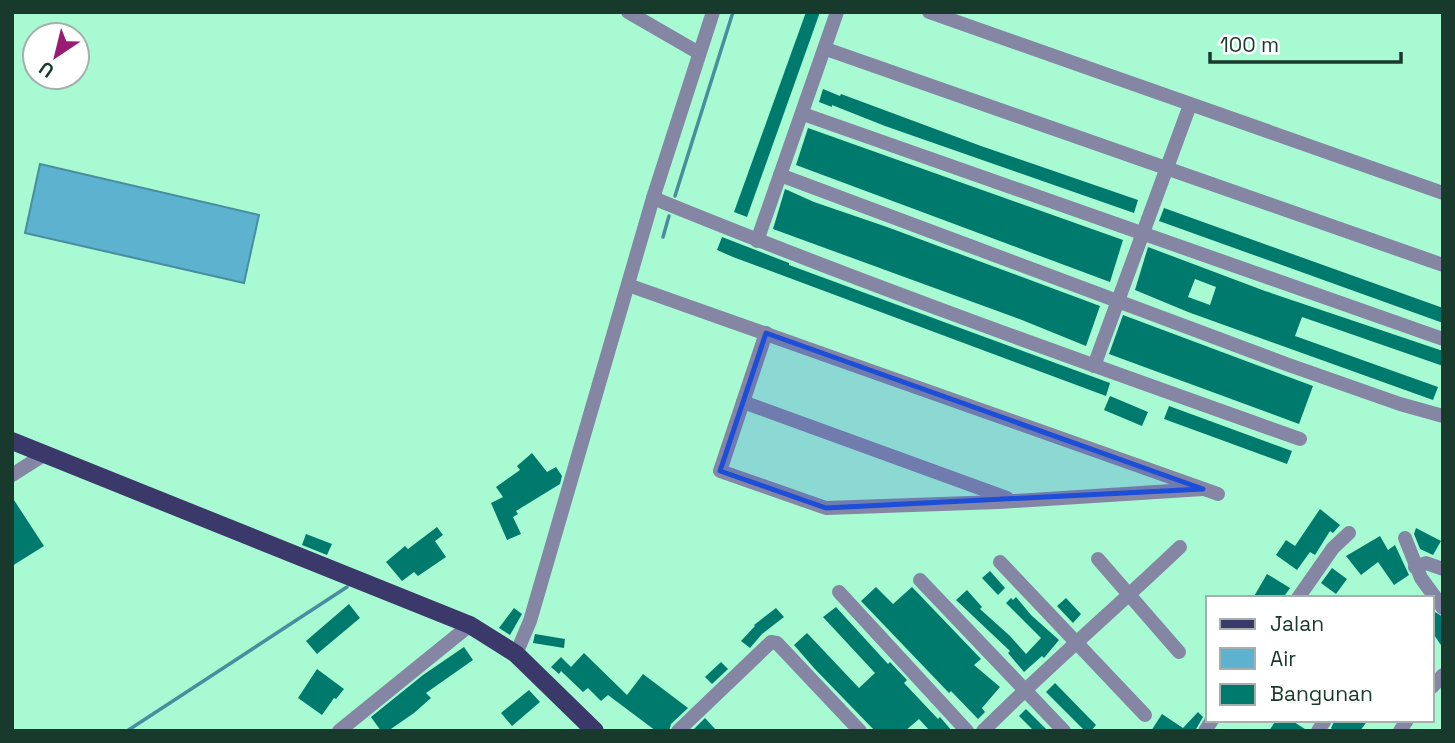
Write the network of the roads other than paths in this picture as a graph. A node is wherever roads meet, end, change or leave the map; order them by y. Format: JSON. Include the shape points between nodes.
{"nodes":[{"id":1,"x":628,"y":12,"type":"edge"},
{"id":2,"x":713,"y":12,"type":"edge"},
{"id":3,"x":837,"y":12,"type":"edge"},
{"id":4,"x":929,"y":12,"type":"edge"},
{"id":5,"x":826,"y":50,"type":"junction"},
{"id":6,"x":699,"y":53,"type":"junction"},
{"id":7,"x":1190,"y":105,"type":"junction"},
{"id":8,"x":803,"y":114,"type":"junction"},
{"id":9,"x":1167,"y":169,"type":"junction"},
{"id":10,"x":780,"y":175,"type":"junction"},
{"id":11,"x":1443,"y":193,"type":"edge"},
{"id":12,"x":653,"y":198,"type":"junction"},
{"id":13,"x":1142,"y":234,"type":"junction"},
{"id":14,"x":757,"y":241,"type":"junction"},
{"id":15,"x":1443,"y":265,"type":"edge"},
{"id":16,"x":628,"y":285,"type":"junction"},
{"id":17,"x":1118,"y":302,"type":"junction"},
{"id":18,"x":766,"y":334,"type":"junction"},
{"id":19,"x":1443,"y":339,"type":"edge"},
{"id":20,"x":1094,"y":366,"type":"junction"},
{"id":21,"x":743,"y":402,"type":"junction"},
{"id":22,"x":1443,"y":416,"type":"edge"},
{"id":23,"x":1300,"y":439,"type":"dead end"},
{"id":24,"x":12,"y":441,"type":"edge"},
{"id":25,"x":45,"y":454,"type":"junction"},
{"id":26,"x":12,"y":475,"type":"edge"},
{"id":27,"x":1203,"y":489,"type":"junction"},
{"id":28,"x":1218,"y":494,"type":"dead end"},
{"id":29,"x":1015,"y":501,"type":"junction"},
{"id":30,"x":1349,"y":533,"type":"dead end"},
{"id":31,"x":1405,"y":538,"type":"dead end"},
{"id":32,"x":1180,"y":547,"type":"dead end"},
{"id":33,"x":1098,"y":559,"type":"dead end"},
{"id":34,"x":1000,"y":562,"type":"dead end"},
{"id":35,"x":1415,"y":567,"type":"junction"},
{"id":36,"x":1443,"y":569,"type":"edge"},
{"id":37,"x":920,"y":580,"type":"dead end"},
{"id":38,"x":839,"y":592,"type":"dead end"},
{"id":39,"x":1130,"y":595,"type":"junction"},
{"id":40,"x":1299,"y":596,"type":"edge"},
{"id":41,"x":1443,"y":608,"type":"edge"},
{"id":42,"x":470,"y":625,"type":"junction"},
{"id":43,"x":1075,"y":641,"type":"junction"},
{"id":44,"x":1179,"y":652,"type":"dead end"},
{"id":45,"x":516,"y":654,"type":"junction"},
{"id":46,"x":1025,"y":689,"type":"junction"},
{"id":47,"x":1144,"y":715,"type":"dead end"},
{"id":48,"x":339,"y":731,"type":"edge"},
{"id":49,"x":595,"y":731,"type":"edge"},
{"id":50,"x":678,"y":731,"type":"edge"},
{"id":51,"x":860,"y":731,"type":"edge"},
{"id":52,"x":967,"y":731,"type":"edge"},
{"id":53,"x":983,"y":731,"type":"edge"},
{"id":54,"x":1064,"y":731,"type":"edge"}],
"edges":[{"from":1,"to":6,"type":"street"},
{"from":2,"to":6,"type":"street"},
{"from":3,"to":5,"type":"street"},
{"from":4,"to":7,"type":"street"},
{"from":5,"to":8,"type":"street"},
{"from":5,"to":9,"type":"street"},
{"from":6,"to":12,"type":"street"},
{"from":7,"to":9,"type":"street"},
{"from":7,"to":11,"type":"street"},
{"from":8,"to":10,"type":"street"},
{"from":8,"to":13,"type":"street"},
{"from":9,"to":13,"type":"street"},
{"from":9,"to":15,"type":"street"},
{"from":10,"to":14,"type":"street"},
{"from":10,"to":17,"type":"street"},
{"from":12,"to":14,"type":"street"},
{"from":12,"to":16,"type":"street"},
{"from":13,"to":17,"type":"street"},
{"from":13,"to":19,"type":"street"},
{"from":14,"to":20,"type":"street"},
{"from":16,"to":18,"type":"street"},
{"from":16,"to":45,"type":"street","via":[[530,621]]},
{"from":17,"to":20,"type":"street"},
{"from":17,"to":22,"type":"street"},
{"from":18,"to":21,"type":"street"},
{"from":18,"to":27,"type":"street"},
{"from":20,"to":23,"type":"street"},
{"from":21,"to":29,"type":"street"},
{"from":21,"to":29,"type":"street","via":[[720,471],[826,508]]},
{"from":24,"to":25,"type":"main road"},
{"from":25,"to":26,"type":"street"},
{"from":25,"to":42,"type":"main road"},
{"from":27,"to":28,"type":"street"},
{"from":27,"to":29,"type":"street"},
{"from":30,"to":40,"type":"street"},
{"from":31,"to":35,"type":"street"},
{"from":32,"to":39,"type":"street"},
{"from":33,"to":39,"type":"street"},
{"from":34,"to":43,"type":"street"},
{"from":35,"to":36,"type":"street","via":[[1426,563]]},
{"from":35,"to":41,"type":"street"},
{"from":37,"to":46,"type":"street"},
{"from":38,"to":52,"type":"street"},
{"from":39,"to":43,"type":"street"},
{"from":39,"to":44,"type":"street"},
{"from":42,"to":45,"type":"main road"},
{"from":42,"to":48,"type":"street"},
{"from":43,"to":46,"type":"street"},
{"from":43,"to":47,"type":"street"},
{"from":45,"to":49,"type":"main road"},
{"from":46,"to":53,"type":"street"},
{"from":46,"to":54,"type":"street"},
{"from":50,"to":51,"type":"street","via":[[771,642],[777,643]]}]}
